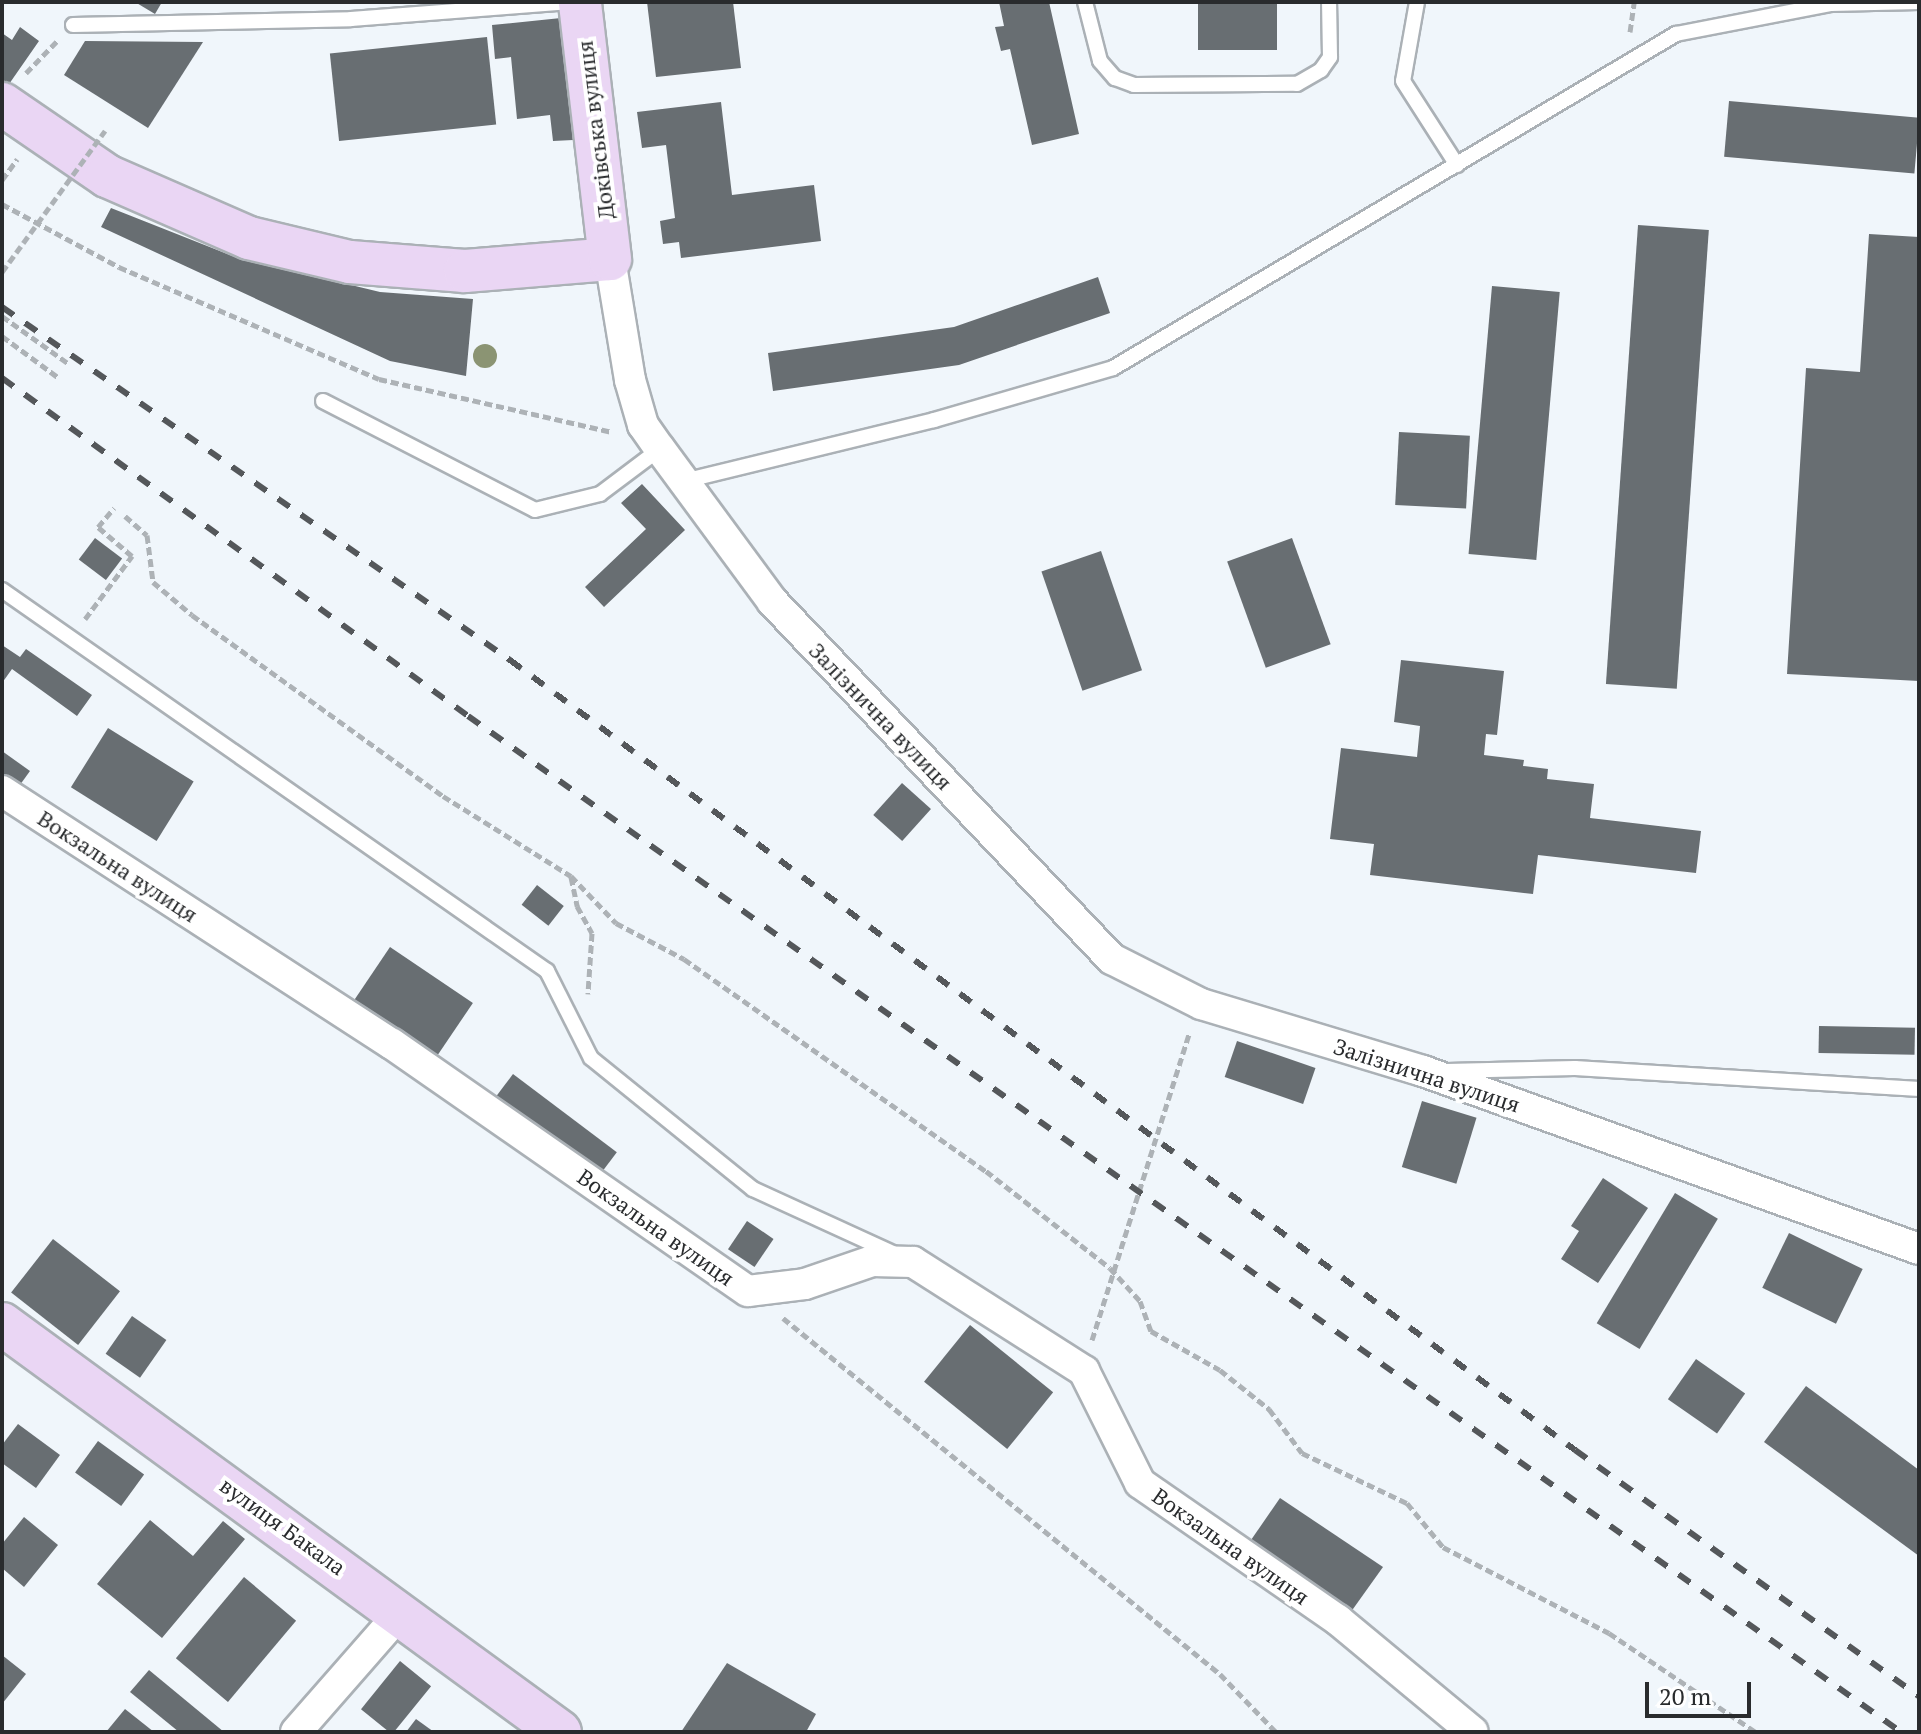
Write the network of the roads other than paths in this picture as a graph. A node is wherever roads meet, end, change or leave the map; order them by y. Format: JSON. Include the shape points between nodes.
{"nodes":[{"id":1,"x":570,"y":2,"type":"edge"},
{"id":2,"x":580,"y":2,"type":"edge"},
{"id":3,"x":1085,"y":2,"type":"edge"},
{"id":4,"x":1329,"y":2,"type":"edge"},
{"id":5,"x":1417,"y":2,"type":"edge"},
{"id":6,"x":1919,"y":2,"type":"edge"},
{"id":7,"x":73,"y":25,"type":"road end"},
{"id":8,"x":10,"y":94,"type":"edge"},
{"id":9,"x":1457,"y":165,"type":"junction"},
{"id":10,"x":610,"y":259,"type":"junction"},
{"id":11,"x":323,"y":401,"type":"dead end"},
{"id":12,"x":655,"y":442,"type":"junction"},
{"id":13,"x":684,"y":481,"type":"junction"},
{"id":14,"x":2,"y":590,"type":"edge"},
{"id":15,"x":2,"y":791,"type":"edge"},
{"id":16,"x":1423,"y":1071,"type":"junction"},
{"id":17,"x":1919,"y":1089,"type":"edge"},
{"id":18,"x":1919,"y":1249,"type":"edge"},
{"id":19,"x":913,"y":1262,"type":"junction"},
{"id":20,"x":2,"y":1324,"type":"edge"},
{"id":21,"x":401,"y":1612,"type":"junction"},
{"id":22,"x":296,"y":1732,"type":"edge"},
{"id":23,"x":560,"y":1732,"type":"edge"},
{"id":24,"x":1473,"y":1732,"type":"edge"}],
"edges":[{"from":1,"to":7,"type":"lane","via":[[351,19]]},
{"from":2,"to":10,"type":"street","name":"Доківська вулиця"},
{"from":3,"to":4,"type":"lane","via":[[1100,61],[1115,78],[1134,85],[1297,84],[1321,70],[1330,57]]},
{"from":5,"to":9,"type":"lane","via":[[1403,81]]},
{"from":6,"to":9,"type":"lane","via":[[1830,4],[1676,34]]},
{"from":8,"to":10,"type":"street","via":[[107,176],[249,238],[350,262],[465,271]]},
{"from":9,"to":13,"type":"lane","via":[[1113,368],[934,420]]},
{"from":10,"to":12,"type":"street","name":"Залізнична вулиця","via":[[630,380]]},
{"from":11,"to":12,"type":"lane","via":[[535,510],[600,494]]},
{"from":12,"to":13,"type":"street","name":"Залізнична вулиця"},
{"from":13,"to":16,"type":"street","name":"Залізнична вулиця","via":[[772,601],[1112,959],[1201,1004]]},
{"from":14,"to":19,"type":"lane","via":[[547,971],[591,1058],[753,1189]]},
{"from":15,"to":19,"type":"street","name":"Вокзальна вулиця","via":[[392,1044],[748,1291],[805,1284],[872,1261]]},
{"from":16,"to":17,"type":"lane","via":[[1575,1068]]},
{"from":16,"to":18,"type":"street","name":"Залізнична вулиця"},
{"from":19,"to":24,"type":"street","name":"Вокзальна вулиця","via":[[1084,1371],[1140,1483],[1338,1620]]},
{"from":20,"to":21,"type":"street","name":"вулиця Бакала"},
{"from":21,"to":22,"type":"street"},
{"from":21,"to":23,"type":"street","name":"вулиця Бакала"}]}
